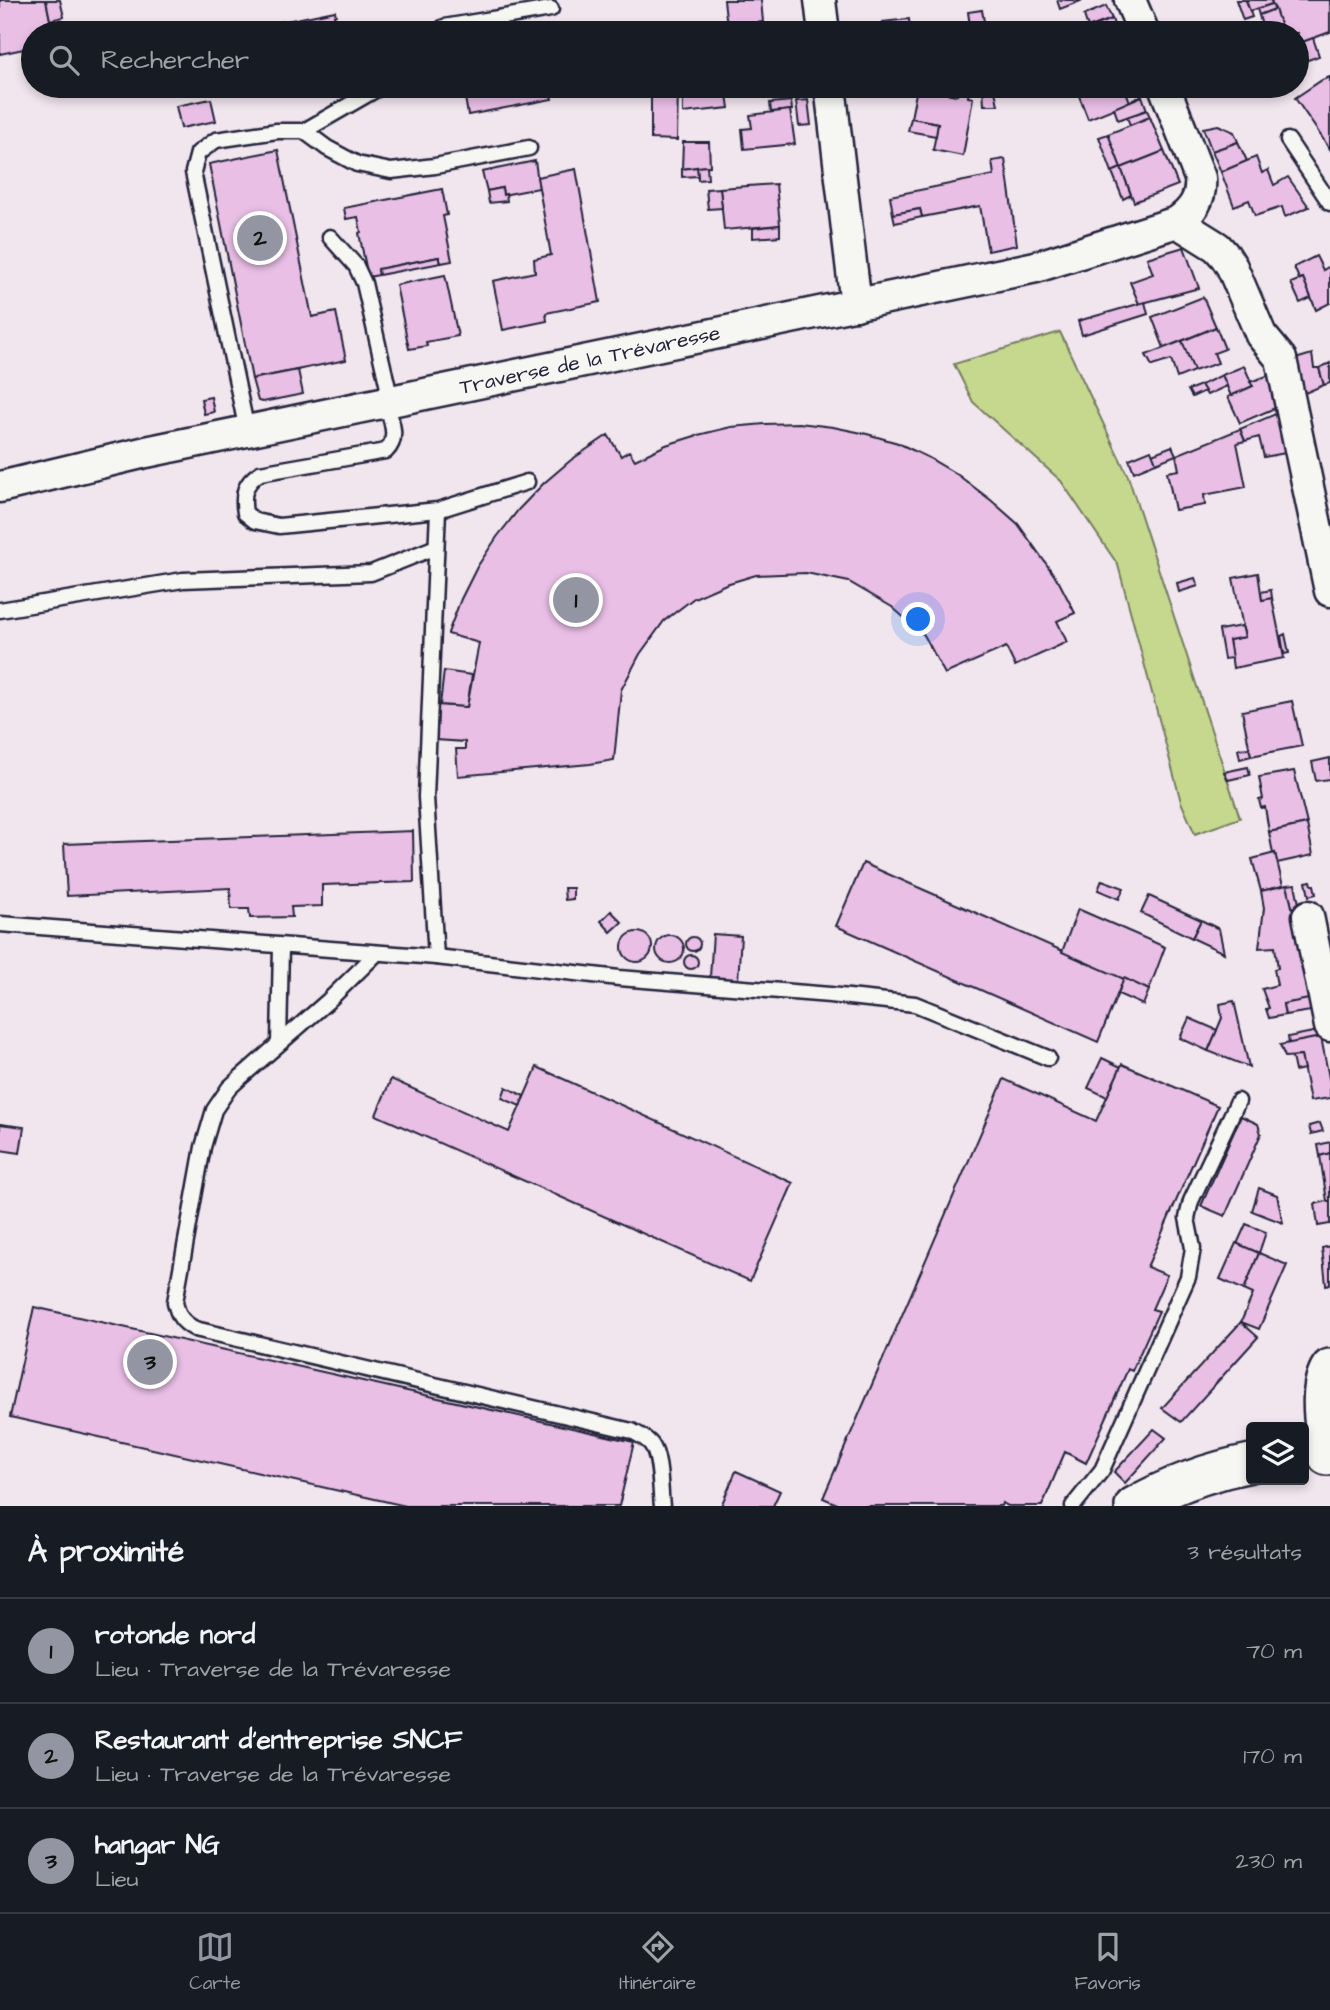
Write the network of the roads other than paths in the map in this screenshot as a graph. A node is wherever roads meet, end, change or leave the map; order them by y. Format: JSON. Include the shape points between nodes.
{"nodes":[{"id":1,"x":820,"y":0,"type":"edge"},
{"id":2,"x":1130,"y":0,"type":"edge"},
{"id":3,"x":551,"y":9,"type":"dead end"},
{"id":4,"x":480,"y":21,"type":"edge"},
{"id":5,"x":823,"y":21,"type":"edge"},
{"id":6,"x":1138,"y":21,"type":"edge"},
{"id":7,"x":361,"y":98,"type":"edge"},
{"id":8,"x":831,"y":98,"type":"edge"},
{"id":9,"x":1169,"y":98,"type":"edge"},
{"id":10,"x":304,"y":131,"type":"junction"},
{"id":11,"x":1288,"y":141,"type":"dead end"},
{"id":12,"x":529,"y":148,"type":"dead end"},
{"id":13,"x":1330,"y":203,"type":"edge"},
{"id":14,"x":1177,"y":222,"type":"junction"},
{"id":15,"x":330,"y":237,"type":"dead end"},
{"id":16,"x":856,"y":305,"type":"junction"},
{"id":17,"x":388,"y":402,"type":"junction"},
{"id":18,"x":247,"y":431,"type":"junction"},
{"id":19,"x":527,"y":482,"type":"dead end"},
{"id":20,"x":0,"y":487,"type":"edge"},
{"id":21,"x":438,"y":510,"type":"junction"},
{"id":22,"x":436,"y":547,"type":"junction"},
{"id":23,"x":1330,"y":588,"type":"edge"},
{"id":24,"x":0,"y":610,"type":"edge"},
{"id":25,"x":1308,"y":916,"type":"dead end"},
{"id":26,"x":0,"y":924,"type":"edge"},
{"id":27,"x":281,"y":946,"type":"junction"},
{"id":28,"x":376,"y":954,"type":"junction"},
{"id":29,"x":436,"y":957,"type":"junction"},
{"id":30,"x":1330,"y":1026,"type":"edge"},
{"id":31,"x":279,"y":1043,"type":"junction"},
{"id":32,"x":1048,"y":1058,"type":"dead end"},
{"id":33,"x":1238,"y":1101,"type":"dead end"},
{"id":34,"x":1330,"y":1368,"type":"edge"},
{"id":35,"x":1320,"y":1456,"type":"edge"},
{"id":36,"x":1246,"y":1463,"type":"edge"},
{"id":37,"x":662,"y":1506,"type":"edge"},
{"id":38,"x":1073,"y":1506,"type":"edge"},
{"id":39,"x":1134,"y":1506,"type":"edge"}],
"edges":[{"from":1,"to":5,"type":"street"},
{"from":2,"to":6,"type":"street"},
{"from":3,"to":4,"type":"lane"},
{"from":7,"to":10,"type":"lane"},
{"from":8,"to":16,"type":"street"},
{"from":9,"to":14,"type":"street","via":[[1201,189],[1196,204]]},
{"from":10,"to":12,"type":"lane","via":[[356,164],[391,171]]},
{"from":10,"to":18,"type":"lane","via":[[216,141],[198,153],[192,172]]},
{"from":11,"to":13,"type":"lane"},
{"from":14,"to":16,"type":"street","name":"Traverse de la Trévaresse","via":[[1036,267]]},
{"from":14,"to":23,"type":"street","via":[[1225,256],[1261,335],[1281,359]]},
{"from":15,"to":17,"type":"lane","via":[[356,266],[364,283]]},
{"from":16,"to":17,"type":"street","name":"Traverse de la Trévaresse"},
{"from":17,"to":18,"type":"street","name":"Traverse de la Trévaresse"},
{"from":17,"to":21,"type":"lane","via":[[394,439],[386,451],[260,473],[243,490],[245,513],[255,521],[279,526]]},
{"from":18,"to":20,"type":"street","name":"Traverse de la Trévaresse"},
{"from":19,"to":21,"type":"lane"},
{"from":21,"to":22,"type":"lane"},
{"from":22,"to":24,"type":"lane","via":[[371,573],[183,580]]},
{"from":22,"to":29,"type":"lane","via":[[426,797]]},
{"from":25,"to":30,"type":"street"},
{"from":26,"to":27,"type":"lane"},
{"from":27,"to":28,"type":"lane"},
{"from":27,"to":31,"type":"lane"},
{"from":28,"to":29,"type":"lane"},
{"from":28,"to":31,"type":"lane"},
{"from":29,"to":32,"type":"lane","via":[[915,1004]]},
{"from":31,"to":37,"type":"lane","via":[[229,1088],[210,1121],[175,1302],[183,1322],[195,1329],[632,1431],[653,1446],[657,1456]]},
{"from":33,"to":38,"type":"lane","via":[[1191,1202],[1187,1218],[1193,1248],[1188,1277],[1102,1470]]},
{"from":34,"to":35,"type":"street","via":[[1322,1389]]},
{"from":36,"to":39,"type":"street","via":[[1182,1482]]}]}
